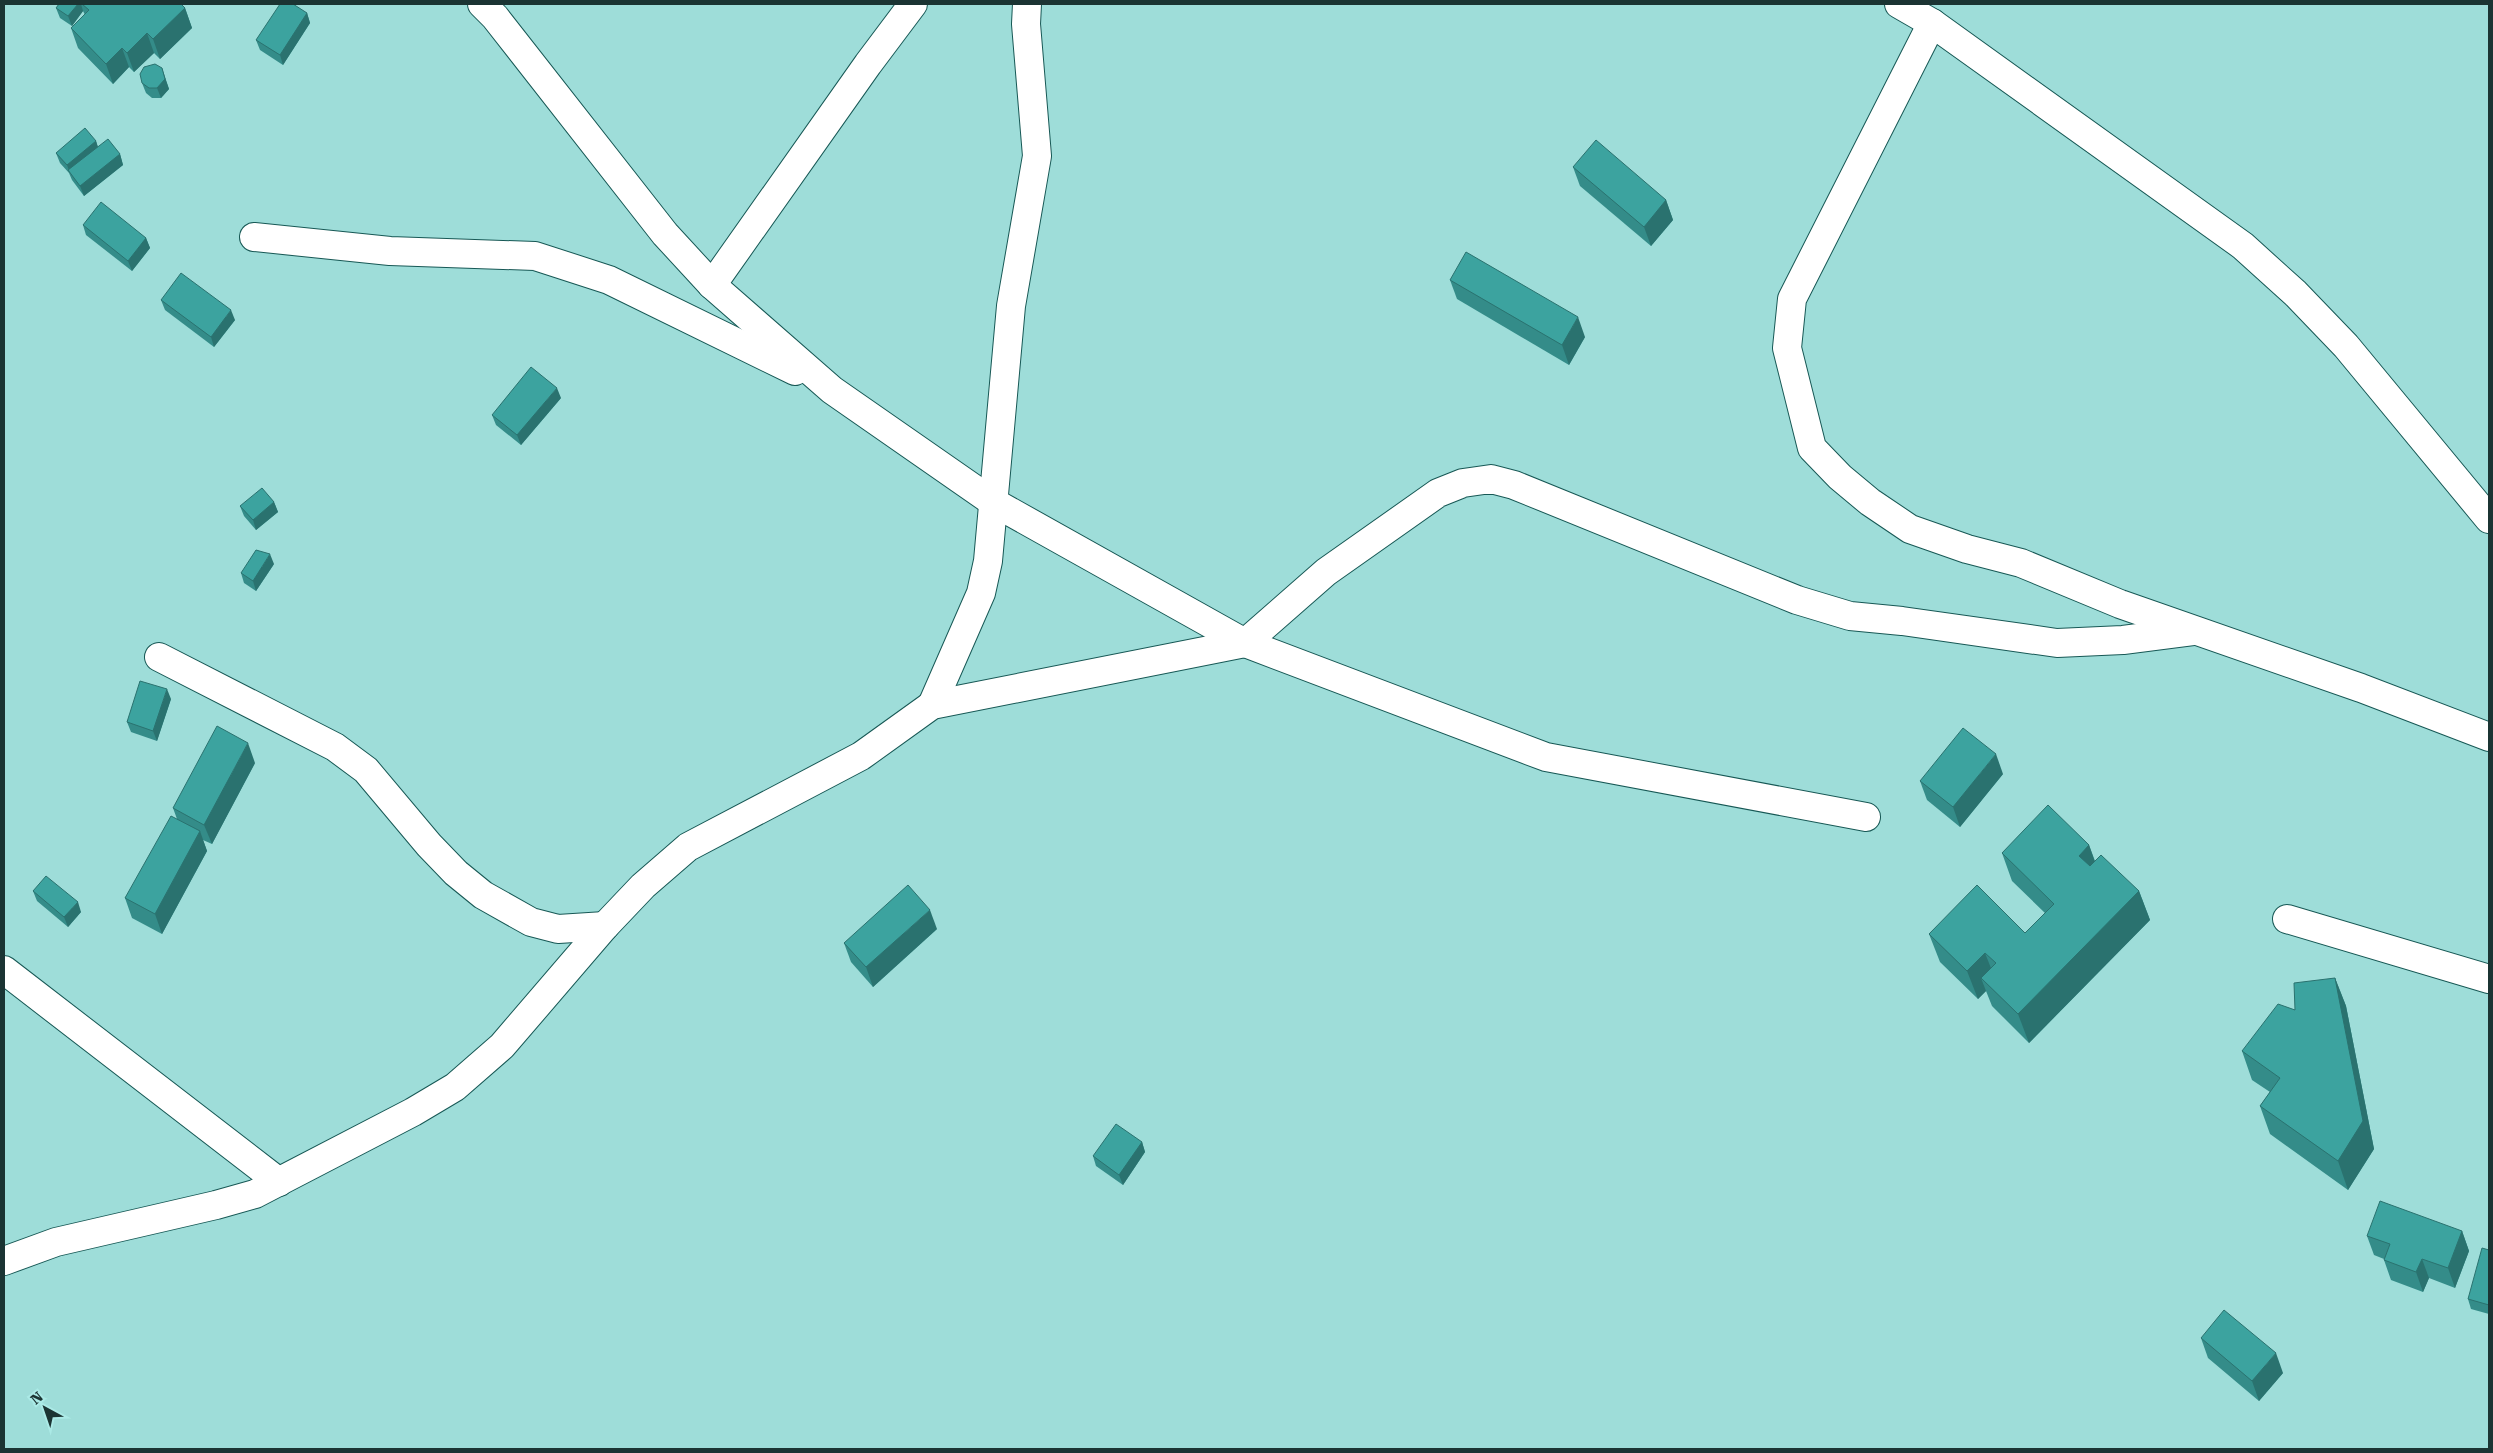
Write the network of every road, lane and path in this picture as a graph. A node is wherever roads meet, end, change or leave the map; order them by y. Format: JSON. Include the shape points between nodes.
{"nodes":[{"id":1,"x":482,"y":4,"type":"edge"},
{"id":2,"x":913,"y":4,"type":"edge"},
{"id":3,"x":1027,"y":4,"type":"edge"},
{"id":4,"x":1899,"y":4,"type":"edge"},
{"id":5,"x":1932,"y":23,"type":"junction"},
{"id":6,"x":254,"y":237,"type":"dead end"},
{"id":7,"x":712,"y":285,"type":"junction"},
{"id":8,"x":832,"y":390,"type":"junction"},
{"id":9,"x":993,"y":502,"type":"junction"},
{"id":10,"x":2489,"y":520,"type":"edge"},
{"id":11,"x":2193,"y":631,"type":"junction"},
{"id":12,"x":1245,"y":643,"type":"junction"},
{"id":13,"x":159,"y":657,"type":"dead end"},
{"id":14,"x":932,"y":705,"type":"junction"},
{"id":15,"x":2489,"y":736,"type":"edge"},
{"id":16,"x":1866,"y":817,"type":"dead end"},
{"id":17,"x":2287,"y":919,"type":"dead end"},
{"id":18,"x":605,"y":926,"type":"junction"},
{"id":19,"x":4,"y":970,"type":"edge"},
{"id":20,"x":2489,"y":979,"type":"edge"},
{"id":21,"x":279,"y":1182,"type":"junction"},
{"id":22,"x":4,"y":1261,"type":"edge"}],
"edges":[{"from":1,"to":7,"type":"street","via":[[666,234]]},
{"from":2,"to":7,"type":"street"},
{"from":3,"to":9,"type":"street","via":[[1038,156],[1011,306]]},
{"from":4,"to":5,"type":"street"},
{"from":5,"to":10,"type":"street","via":[[2243,246],[2295,293],[2346,346]]},
{"from":5,"to":11,"type":"street","via":[[1792,299],[1787,348],[1812,448],[1870,502],[1910,529],[1966,549],[2021,563]]},
{"from":6,"to":8,"type":"street","via":[[390,251],[535,256],[609,280]]},
{"from":7,"to":8,"type":"street"},
{"from":8,"to":9,"type":"street"},
{"from":9,"to":12,"type":"street"},
{"from":9,"to":14,"type":"street","via":[[988,561],[981,593]]},
{"from":11,"to":12,"type":"street","via":[[2123,640],[2057,643],[1850,616],[1797,600],[1514,485],[1491,479],[1463,483],[1438,492],[1326,572]]},
{"from":11,"to":15,"type":"street"},
{"from":12,"to":14,"type":"street"},
{"from":12,"to":16,"type":"street","via":[[1546,757]]},
{"from":13,"to":18,"type":"street","via":[[335,747],[366,770],[429,845],[483,895],[531,922],[558,929]]},
{"from":14,"to":18,"type":"street","via":[[861,756],[688,847],[643,886]]},
{"from":17,"to":20,"type":"street"},
{"from":18,"to":21,"type":"street","via":[[502,1046],[455,1087]]},
{"from":19,"to":21,"type":"street"},
{"from":21,"to":22,"type":"street","via":[[255,1194],[56,1242]]}]}
